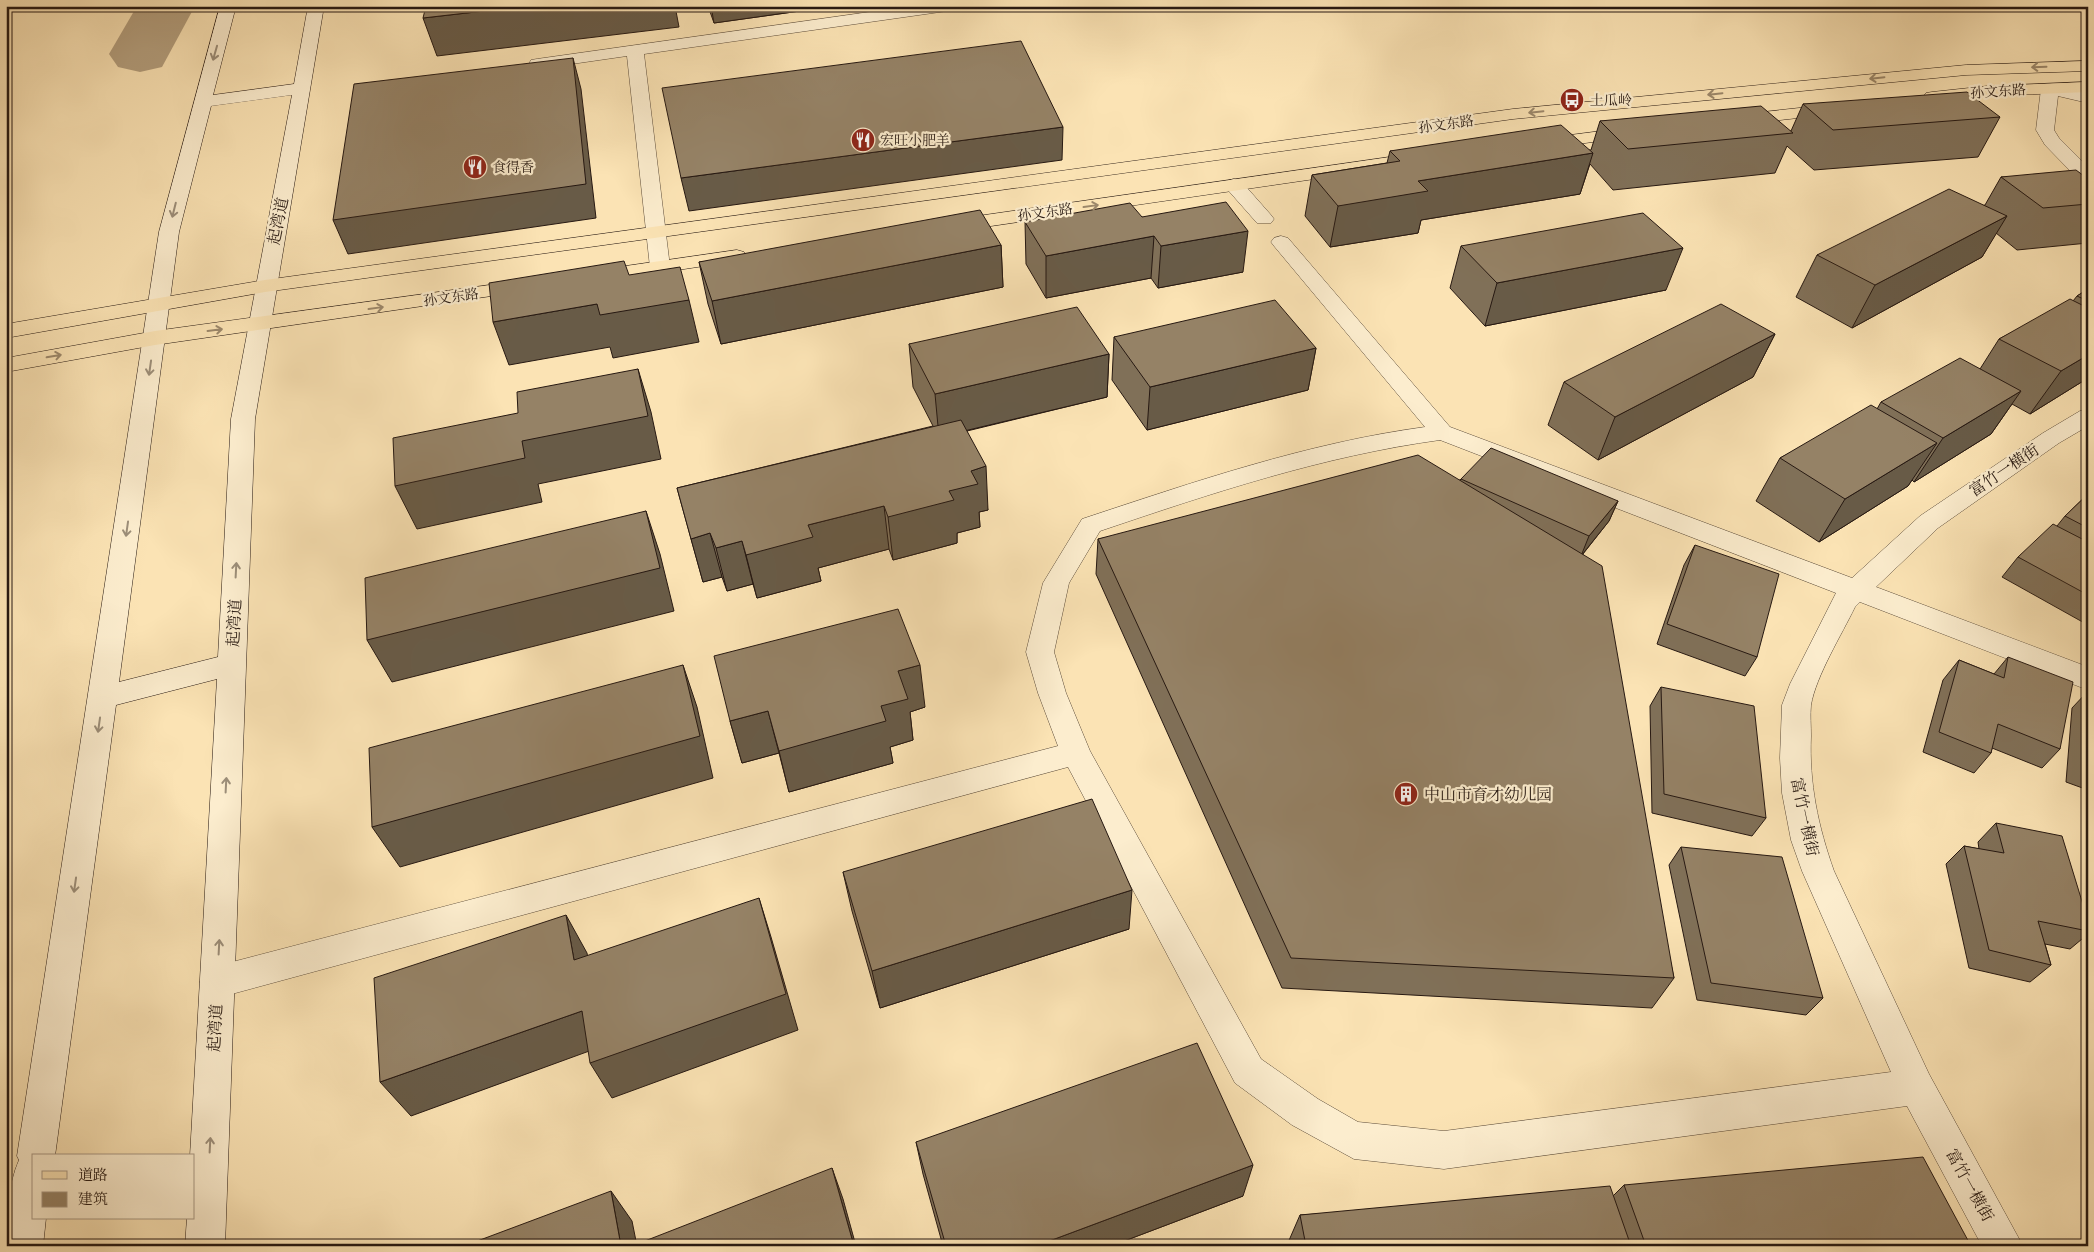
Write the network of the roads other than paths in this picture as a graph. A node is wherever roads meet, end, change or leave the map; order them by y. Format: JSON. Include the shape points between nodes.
{"nodes":[{"id":1,"x":228,"y":6,"type":"edge"},
{"id":2,"x":316,"y":6,"type":"edge"},
{"id":3,"x":947,"y":6,"type":"edge"},
{"id":4,"x":634,"y":50,"type":"junction"},
{"id":5,"x":2088,"y":66,"type":"edge"},
{"id":6,"x":519,"y":67,"type":"edge"},
{"id":7,"x":2088,"y":87,"type":"edge"},
{"id":8,"x":303,"y":88,"type":"junction"},
{"id":9,"x":2050,"y":88,"type":"junction"},
{"id":10,"x":2088,"y":98,"type":"edge"},
{"id":11,"x":1910,"y":100,"type":"edge"},
{"id":12,"x":202,"y":102,"type":"junction"},
{"id":13,"x":1851,"y":107,"type":"edge"},
{"id":14,"x":1714,"y":123,"type":"edge"},
{"id":15,"x":1656,"y":130,"type":"edge"},
{"id":16,"x":1519,"y":146,"type":"edge"},
{"id":17,"x":1411,"y":160,"type":"edge"},
{"id":18,"x":2088,"y":178,"type":"edge"},
{"id":19,"x":1234,"y":185,"type":"junction"},
{"id":20,"x":1264,"y":219,"type":"dead end"},
{"id":21,"x":927,"y":229,"type":"edge"},
{"id":22,"x":656,"y":233,"type":"junction"},
{"id":23,"x":1281,"y":242,"type":"dead end"},
{"id":24,"x":759,"y":253,"type":"edge"},
{"id":25,"x":660,"y":267,"type":"junction"},
{"id":26,"x":572,"y":280,"type":"edge"},
{"id":27,"x":543,"y":284,"type":"edge"},
{"id":28,"x":265,"y":286,"type":"junction"},
{"id":29,"x":160,"y":303,"type":"junction"},
{"id":30,"x":259,"y":324,"type":"junction"},
{"id":31,"x":6,"y":330,"type":"edge"},
{"id":32,"x":155,"y":338,"type":"junction"},
{"id":33,"x":6,"y":365,"type":"edge"},
{"id":34,"x":2088,"y":416,"type":"edge"},
{"id":35,"x":1442,"y":432,"type":"junction"},
{"id":36,"x":1856,"y":590,"type":"junction"},
{"id":37,"x":232,"y":664,"type":"junction"},
{"id":38,"x":2088,"y":679,"type":"edge"},
{"id":39,"x":103,"y":696,"type":"junction"},
{"id":40,"x":1076,"y":753,"type":"junction"},
{"id":41,"x":217,"y":982,"type":"junction"},
{"id":42,"x":1916,"y":1087,"type":"junction"},
{"id":43,"x":36,"y":1154,"type":"edge"},
{"id":44,"x":32,"y":1182,"type":"edge"},
{"id":45,"x":22,"y":1246,"type":"edge"},
{"id":46,"x":205,"y":1246,"type":"edge"},
{"id":47,"x":2003,"y":1246,"type":"edge"}],
"edges":[{"from":1,"to":12,"type":"street","one_way":true},
{"from":2,"to":8,"type":"street","name":"起湾道"},
{"from":3,"to":4,"type":"street"},
{"from":4,"to":6,"type":"street"},
{"from":4,"to":22,"type":"street"},
{"from":5,"to":22,"type":"main road","name":"孙文东路","one_way":true,"via":[[1966,70],[1513,114]]},
{"from":7,"to":9,"type":"main road","name":"孙文东路"},
{"from":8,"to":12,"type":"street"},
{"from":8,"to":28,"type":"street","name":"起湾道"},
{"from":9,"to":10,"type":"street"},
{"from":9,"to":11,"type":"main road","name":"孙文东路"},
{"from":9,"to":18,"type":"street","via":[[2045,130]]},
{"from":12,"to":29,"type":"street","one_way":true,"via":[[169,232]]},
{"from":13,"to":14,"type":"main road"},
{"from":15,"to":16,"type":"main road"},
{"from":17,"to":19,"type":"main road","name":"孙文东路"},
{"from":19,"to":20,"type":"street"},
{"from":21,"to":19,"type":"main road","name":"孙文东路","one_way":true},
{"from":22,"to":25,"type":"street"},
{"from":22,"to":28,"type":"main road","name":"孙文东路"},
{"from":23,"to":35,"type":"street"},
{"from":24,"to":25,"type":"main road"},
{"from":25,"to":26,"type":"main road"},
{"from":30,"to":27,"type":"main road","name":"孙文东路","one_way":true},
{"from":28,"to":29,"type":"main road","name":"孙文东路"},
{"from":28,"to":30,"type":"street","name":"起湾道"},
{"from":29,"to":31,"type":"main road","name":"孙文东路"},
{"from":29,"to":32,"type":"street"},
{"from":32,"to":30,"type":"main road","name":"孙文东路","one_way":true},
{"from":37,"to":30,"type":"street","name":"起湾道","one_way":true,"via":[[243,419]]},
{"from":33,"to":32,"type":"main road","name":"孙文东路","one_way":true},
{"from":32,"to":39,"type":"street","one_way":true},
{"from":34,"to":36,"type":"street","name":"富竹一横街","via":[[1929,522]]},
{"from":35,"to":36,"type":"street"},
{"from":35,"to":40,"type":"street","via":[[1348,448],[1247,473],[1091,525],[1056,583],[1040,652],[1052,694]]},
{"from":36,"to":38,"type":"street"},
{"from":36,"to":42,"type":"street","name":"富竹一横街","via":[[1844,601],[1797,705],[1794,758],[1798,793],[1818,871]]},
{"from":37,"to":39,"type":"street"},
{"from":41,"to":37,"type":"street","name":"起湾道","one_way":true},
{"from":39,"to":43,"type":"street","one_way":true},
{"from":40,"to":41,"type":"street"},
{"from":40,"to":42,"type":"street","via":[[1248,1071],[1305,1112],[1354,1140],[1444,1150]]},
{"from":46,"to":41,"type":"street","name":"起湾道","one_way":true},
{"from":42,"to":47,"type":"street","name":"富竹一横街"},
{"from":44,"to":45,"type":"street"}]}
